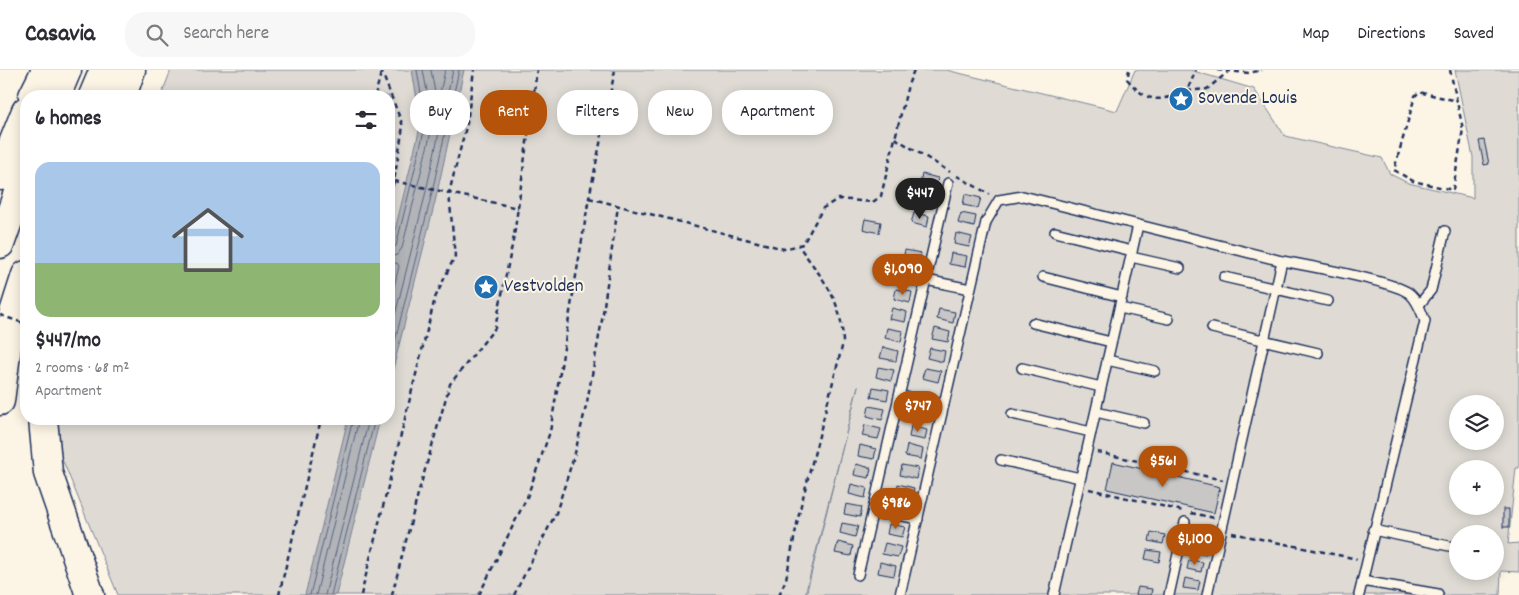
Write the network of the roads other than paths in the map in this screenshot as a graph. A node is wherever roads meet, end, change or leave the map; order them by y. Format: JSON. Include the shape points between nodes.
{"nodes":[{"id":1,"x":46,"y":70,"type":"edge"},
{"id":2,"x":67,"y":70,"type":"edge"},
{"id":3,"x":104,"y":70,"type":"edge"},
{"id":4,"x":131,"y":70,"type":"edge"},
{"id":5,"x":36,"y":90,"type":"edge"},
{"id":6,"x":59,"y":90,"type":"edge"},
{"id":7,"x":96,"y":90,"type":"edge"},
{"id":8,"x":124,"y":90,"type":"edge"},
{"id":9,"x":20,"y":126,"type":"edge"},
{"id":10,"x":0,"y":176,"type":"edge"},
{"id":11,"x":948,"y":183,"type":"dead end"},
{"id":12,"x":20,"y":187,"type":"edge"},
{"id":13,"x":1138,"y":225,"type":"junction"},
{"id":14,"x":1446,"y":231,"type":"dead end"},
{"id":15,"x":1055,"y":232,"type":"dead end"},
{"id":16,"x":0,"y":244,"type":"edge"},
{"id":17,"x":1131,"y":254,"type":"junction"},
{"id":18,"x":1282,"y":261,"type":"junction"},
{"id":19,"x":1180,"y":268,"type":"dead end"},
{"id":20,"x":1043,"y":276,"type":"dead end"},
{"id":21,"x":1224,"y":277,"type":"dead end"},
{"id":22,"x":926,"y":280,"type":"junction"},
{"id":23,"x":1276,"y":288,"type":"junction"},
{"id":24,"x":970,"y":289,"type":"junction"},
{"id":25,"x":20,"y":295,"type":"edge"},
{"id":26,"x":1122,"y":297,"type":"junction"},
{"id":27,"x":1328,"y":301,"type":"dead end"},
{"id":28,"x":1419,"y":305,"type":"junction"},
{"id":29,"x":1120,"y":308,"type":"junction"},
{"id":30,"x":1169,"y":319,"type":"dead end"},
{"id":31,"x":12,"y":322,"type":"edge"},
{"id":32,"x":1033,"y":323,"type":"dead end"},
{"id":33,"x":1212,"y":328,"type":"dead end"},
{"id":34,"x":1264,"y":340,"type":"junction"},
{"id":35,"x":1111,"y":342,"type":"junction"},
{"id":36,"x":1318,"y":353,"type":"dead end"},
{"id":37,"x":0,"y":356,"type":"edge"},
{"id":38,"x":1107,"y":360,"type":"junction"},
{"id":39,"x":1022,"y":368,"type":"dead end"},
{"id":40,"x":1155,"y":371,"type":"dead end"},
{"id":41,"x":1101,"y":387,"type":"junction"},
{"id":42,"x":899,"y":396,"type":"junction"},
{"id":43,"x":0,"y":401,"type":"edge"},
{"id":44,"x":944,"y":404,"type":"junction"},
{"id":45,"x":1096,"y":412,"type":"junction"},
{"id":46,"x":1012,"y":414,"type":"dead end"},
{"id":47,"x":1144,"y":423,"type":"dead end"},
{"id":48,"x":44,"y":425,"type":"edge"},
{"id":49,"x":1091,"y":432,"type":"junction"},
{"id":50,"x":1001,"y":460,"type":"dead end"},
{"id":51,"x":1079,"y":482,"type":"junction"},
{"id":52,"x":873,"y":510,"type":"junction"},
{"id":53,"x":918,"y":519,"type":"junction"},
{"id":54,"x":1185,"y":522,"type":"dead end"},
{"id":55,"x":1373,"y":530,"type":"junction"},
{"id":56,"x":1449,"y":545,"type":"edge"},
{"id":57,"x":858,"y":574,"type":"dead end"},
{"id":58,"x":1362,"y":580,"type":"junction"},
{"id":59,"x":1438,"y":594,"type":"edge"},
{"id":60,"x":90,"y":595,"type":"edge"},
{"id":61,"x":900,"y":595,"type":"edge"},
{"id":62,"x":1054,"y":595,"type":"edge"},
{"id":63,"x":1169,"y":595,"type":"edge"},
{"id":64,"x":1207,"y":595,"type":"edge"},
{"id":65,"x":1359,"y":595,"type":"edge"}],
"edges":[{"from":1,"to":5,"type":"highway"},
{"from":2,"to":6,"type":"highway"},
{"from":3,"to":7,"type":"highway"},
{"from":4,"to":8,"type":"highway"},
{"from":9,"to":10,"type":"highway"},
{"from":11,"to":22,"type":"lane"},
{"from":12,"to":16,"type":"highway"},
{"from":13,"to":17,"type":"lane"},
{"from":13,"to":18,"type":"lane"},
{"from":13,"to":24,"type":"lane","via":[[1022,196],[999,200],[986,222]]},
{"from":14,"to":28,"type":"lane","via":[[1431,290]]},
{"from":15,"to":17,"type":"lane"},
{"from":17,"to":19,"type":"lane"},
{"from":17,"to":26,"type":"lane"},
{"from":18,"to":23,"type":"lane"},
{"from":18,"to":28,"type":"lane","via":[[1386,284],[1409,292]]},
{"from":20,"to":26,"type":"lane"},
{"from":21,"to":23,"type":"lane"},
{"from":22,"to":24,"type":"lane"},
{"from":22,"to":42,"type":"lane"},
{"from":23,"to":27,"type":"lane"},
{"from":23,"to":34,"type":"lane"},
{"from":24,"to":44,"type":"lane"},
{"from":25,"to":31,"type":"highway"},
{"from":26,"to":29,"type":"lane"},
{"from":28,"to":55,"type":"lane","via":[[1425,321]]},
{"from":29,"to":30,"type":"lane"},
{"from":29,"to":35,"type":"lane"},
{"from":31,"to":37,"type":"highway"},
{"from":31,"to":43,"type":"highway"},
{"from":32,"to":35,"type":"lane"},
{"from":33,"to":34,"type":"lane"},
{"from":34,"to":36,"type":"lane"},
{"from":34,"to":64,"type":"lane"},
{"from":35,"to":38,"type":"lane"},
{"from":38,"to":40,"type":"lane"},
{"from":38,"to":41,"type":"lane"},
{"from":39,"to":41,"type":"lane"},
{"from":41,"to":45,"type":"lane"},
{"from":42,"to":44,"type":"lane"},
{"from":42,"to":52,"type":"lane"},
{"from":44,"to":53,"type":"lane"},
{"from":45,"to":47,"type":"lane"},
{"from":45,"to":49,"type":"lane"},
{"from":46,"to":49,"type":"lane"},
{"from":48,"to":60,"type":"highway","via":[[48,472]]},
{"from":49,"to":51,"type":"lane"},
{"from":50,"to":51,"type":"lane"},
{"from":51,"to":62,"type":"lane"},
{"from":52,"to":53,"type":"lane"},
{"from":52,"to":57,"type":"lane"},
{"from":53,"to":61,"type":"lane"},
{"from":54,"to":63,"type":"lane"},
{"from":55,"to":56,"type":"lane"},
{"from":55,"to":58,"type":"lane"},
{"from":58,"to":59,"type":"lane"},
{"from":58,"to":65,"type":"lane"}]}
